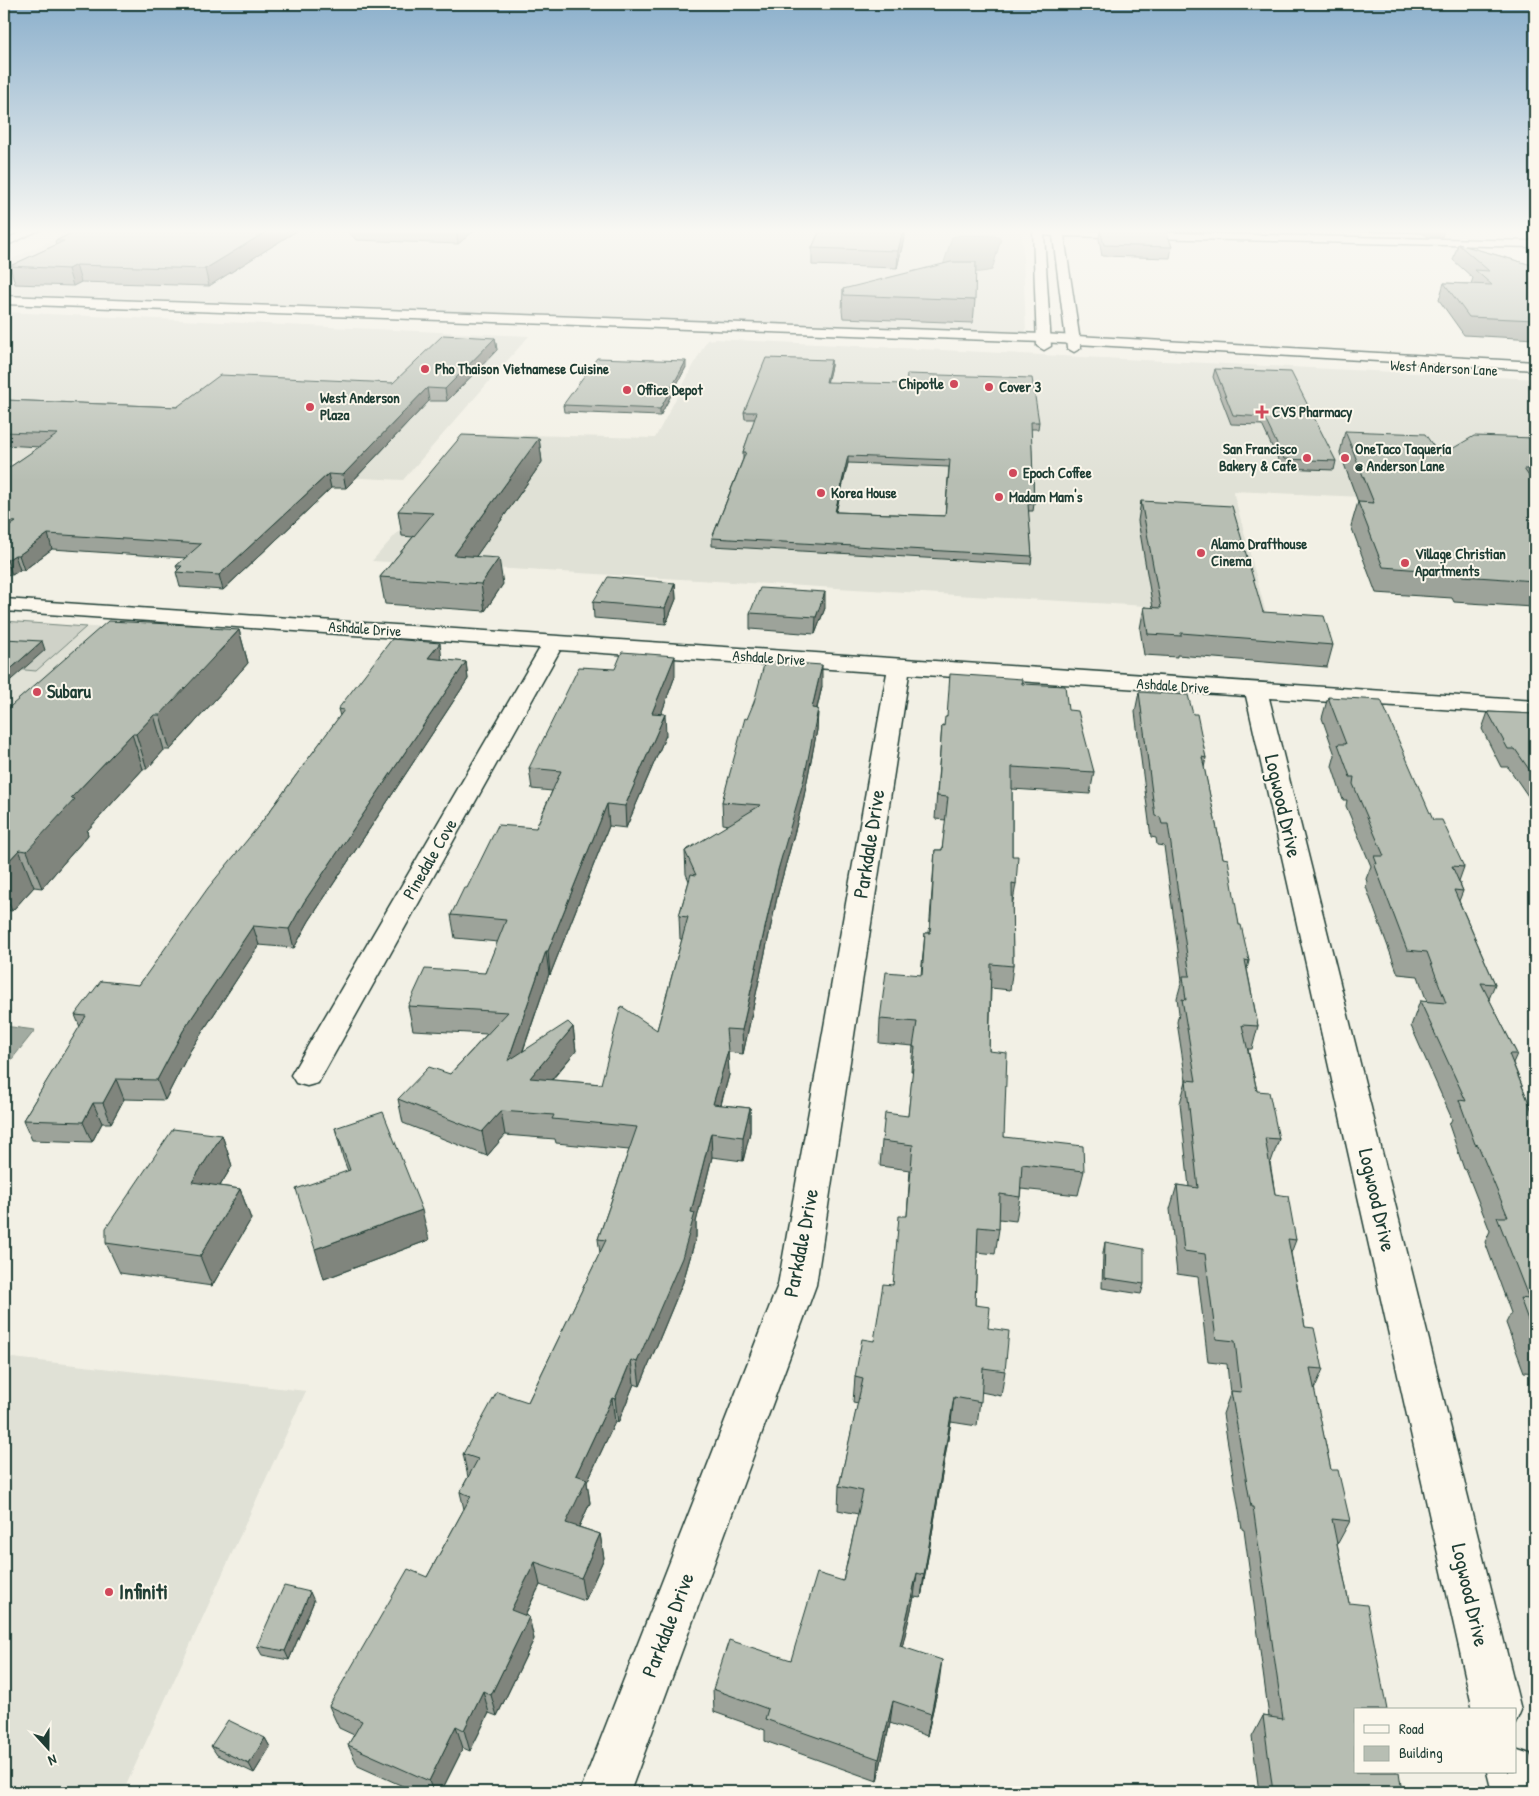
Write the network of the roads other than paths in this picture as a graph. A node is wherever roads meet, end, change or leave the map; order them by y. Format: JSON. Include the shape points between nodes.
{"nodes":[{"id":1,"x":258,"y":314,"type":"edge"},
{"id":2,"x":263,"y":314,"type":"edge"},
{"id":3,"x":266,"y":314,"type":"junction"},
{"id":4,"x":1042,"y":314,"type":"edge"},
{"id":5,"x":1069,"y":314,"type":"edge"},
{"id":6,"x":640,"y":328,"type":"junction"},
{"id":7,"x":871,"y":332,"type":"junction"},
{"id":8,"x":744,"y":336,"type":"junction"},
{"id":9,"x":1043,"y":342,"type":"junction"},
{"id":10,"x":1073,"y":344,"type":"junction"},
{"id":11,"x":1535,"y":366,"type":"edge"},
{"id":12,"x":1483,"y":367,"type":"junction"},
{"id":13,"x":1535,"y":374,"type":"edge"},
{"id":14,"x":4,"y":605,"type":"edge"},
{"id":15,"x":554,"y":642,"type":"junction"},
{"id":16,"x":899,"y":667,"type":"junction"},
{"id":17,"x":1256,"y":691,"type":"junction"},
{"id":18,"x":1535,"y":708,"type":"edge"},
{"id":19,"x":307,"y":1075,"type":"dead end"},
{"id":20,"x":1497,"y":1708,"type":"edge"},
{"id":21,"x":1512,"y":1774,"type":"edge"},
{"id":22,"x":605,"y":1792,"type":"edge"},
{"id":23,"x":1517,"y":1792,"type":"edge"}],
"edges":[{"from":1,"to":3,"type":"street","name":"West Anderson Lane"},
{"from":2,"to":3,"type":"street","name":"West Anderson Lane"},
{"from":3,"to":6,"type":"street","name":"West Anderson Lane"},
{"from":4,"to":9,"type":"street"},
{"from":5,"to":10,"type":"street"},
{"from":6,"to":7,"type":"street","name":"West Anderson Lane"},
{"from":6,"to":8,"type":"street","name":"West Anderson Lane"},
{"from":7,"to":8,"type":"street","via":[[843,335],[762,332]]},
{"from":7,"to":9,"type":"street","name":"West Anderson Lane"},
{"from":8,"to":9,"type":"street","name":"West Anderson Lane"},
{"from":9,"to":10,"type":"street","name":"West Anderson Lane"},
{"from":10,"to":12,"type":"street","name":"West Anderson Lane"},
{"from":11,"to":12,"type":"street","name":"West Anderson Lane"},
{"from":12,"to":13,"type":"street","name":"West Anderson Lane"},
{"from":14,"to":15,"type":"street","name":"Ashdale Drive"},
{"from":15,"to":16,"type":"street","name":"Ashdale Drive"},
{"from":15,"to":19,"type":"street","name":"Pinedale Cove"},
{"from":16,"to":17,"type":"street","name":"Ashdale Drive"},
{"from":16,"to":22,"type":"street","name":"Parkdale Drive","via":[[797,1285]]},
{"from":17,"to":18,"type":"street","name":"Ashdale Drive"},
{"from":17,"to":20,"type":"street","name":"Logwood Drive"},
{"from":21,"to":23,"type":"street"}]}
